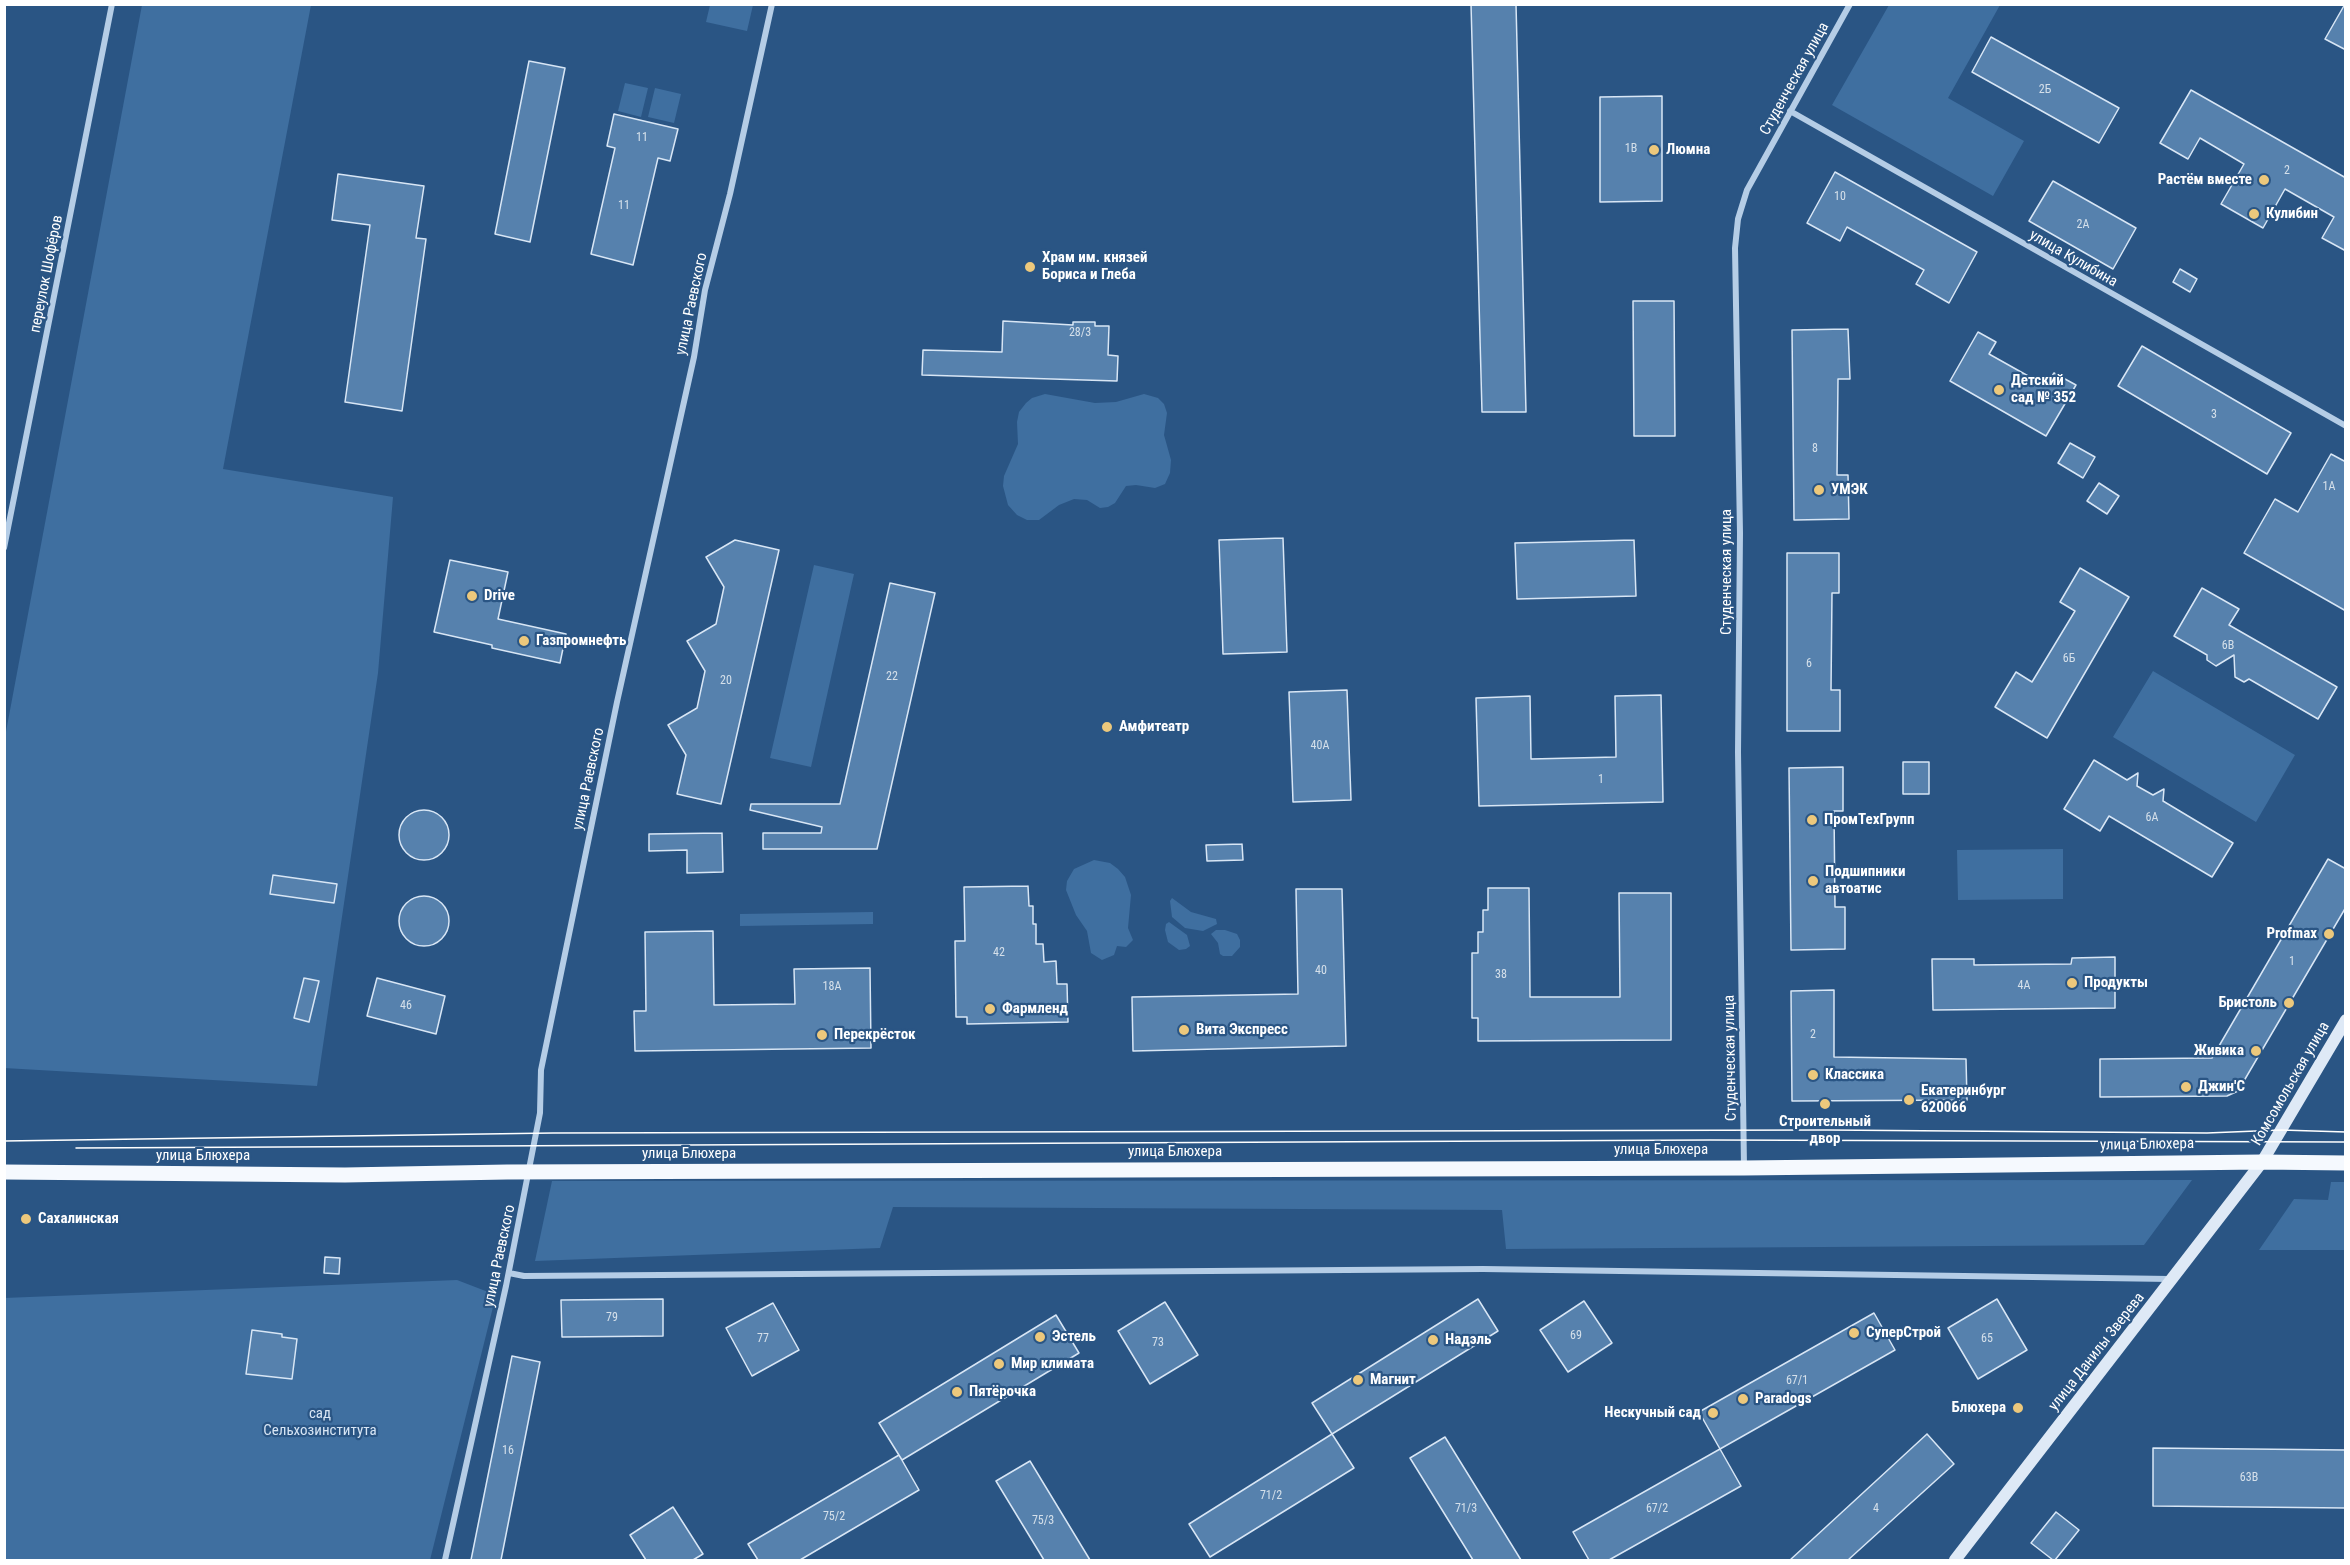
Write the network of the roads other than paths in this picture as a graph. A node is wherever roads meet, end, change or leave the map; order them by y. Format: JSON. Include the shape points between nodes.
{"nodes":[{"id":1,"x":112,"y":4,"type":"edge"},
{"id":2,"x":772,"y":4,"type":"edge"},
{"id":3,"x":1850,"y":4,"type":"edge"},
{"id":4,"x":1790,"y":111,"type":"junction"},
{"id":5,"x":2346,"y":426,"type":"edge"},
{"id":6,"x":4,"y":548,"type":"edge"},
{"id":7,"x":2346,"y":1020,"type":"edge"},
{"id":8,"x":2262,"y":1162,"type":"junction"},
{"id":9,"x":2346,"y":1163,"type":"edge"},
{"id":10,"x":1744,"y":1168,"type":"junction"},
{"id":11,"x":4,"y":1172,"type":"edge"},
{"id":12,"x":529,"y":1172,"type":"junction"},
{"id":13,"x":508,"y":1273,"type":"junction"},
{"id":14,"x":2172,"y":1279,"type":"junction"},
{"id":15,"x":445,"y":1560,"type":"edge"},
{"id":16,"x":1955,"y":1560,"type":"edge"}],
"edges":[{"from":1,"to":6,"type":"street","name":"переулок Шофёров"},
{"from":2,"to":12,"type":"street","name":"улица Раевского","via":[[705,290],[694,357],[617,702],[541,1070],[540,1113]]},
{"from":3,"to":4,"type":"street","name":"Студенческая улица"},
{"from":4,"to":5,"type":"street","name":"улица Кулибина"},
{"from":4,"to":10,"type":"street","name":"Студенческая улица","via":[[1747,190],[1735,248]]},
{"from":7,"to":8,"type":"main road","name":"Комсомольская улица"},
{"from":8,"to":9,"type":"main road","name":"улица Блюхера"},
{"from":8,"to":10,"type":"main road","name":"улица Блюхера"},
{"from":8,"to":14,"type":"main road","name":"улица Данилы Зверева"},
{"from":10,"to":12,"type":"main road","name":"улица Блюхера"},
{"from":11,"to":12,"type":"main road","name":"улица Блюхера"},
{"from":12,"to":13,"type":"street","name":"улица Раевского"},
{"from":13,"to":14,"type":"street","via":[[524,1276],[1482,1269]]},
{"from":13,"to":15,"type":"street","name":"улица Раевского"},
{"from":14,"to":16,"type":"main road","name":"улица Данилы Зверева"}]}
